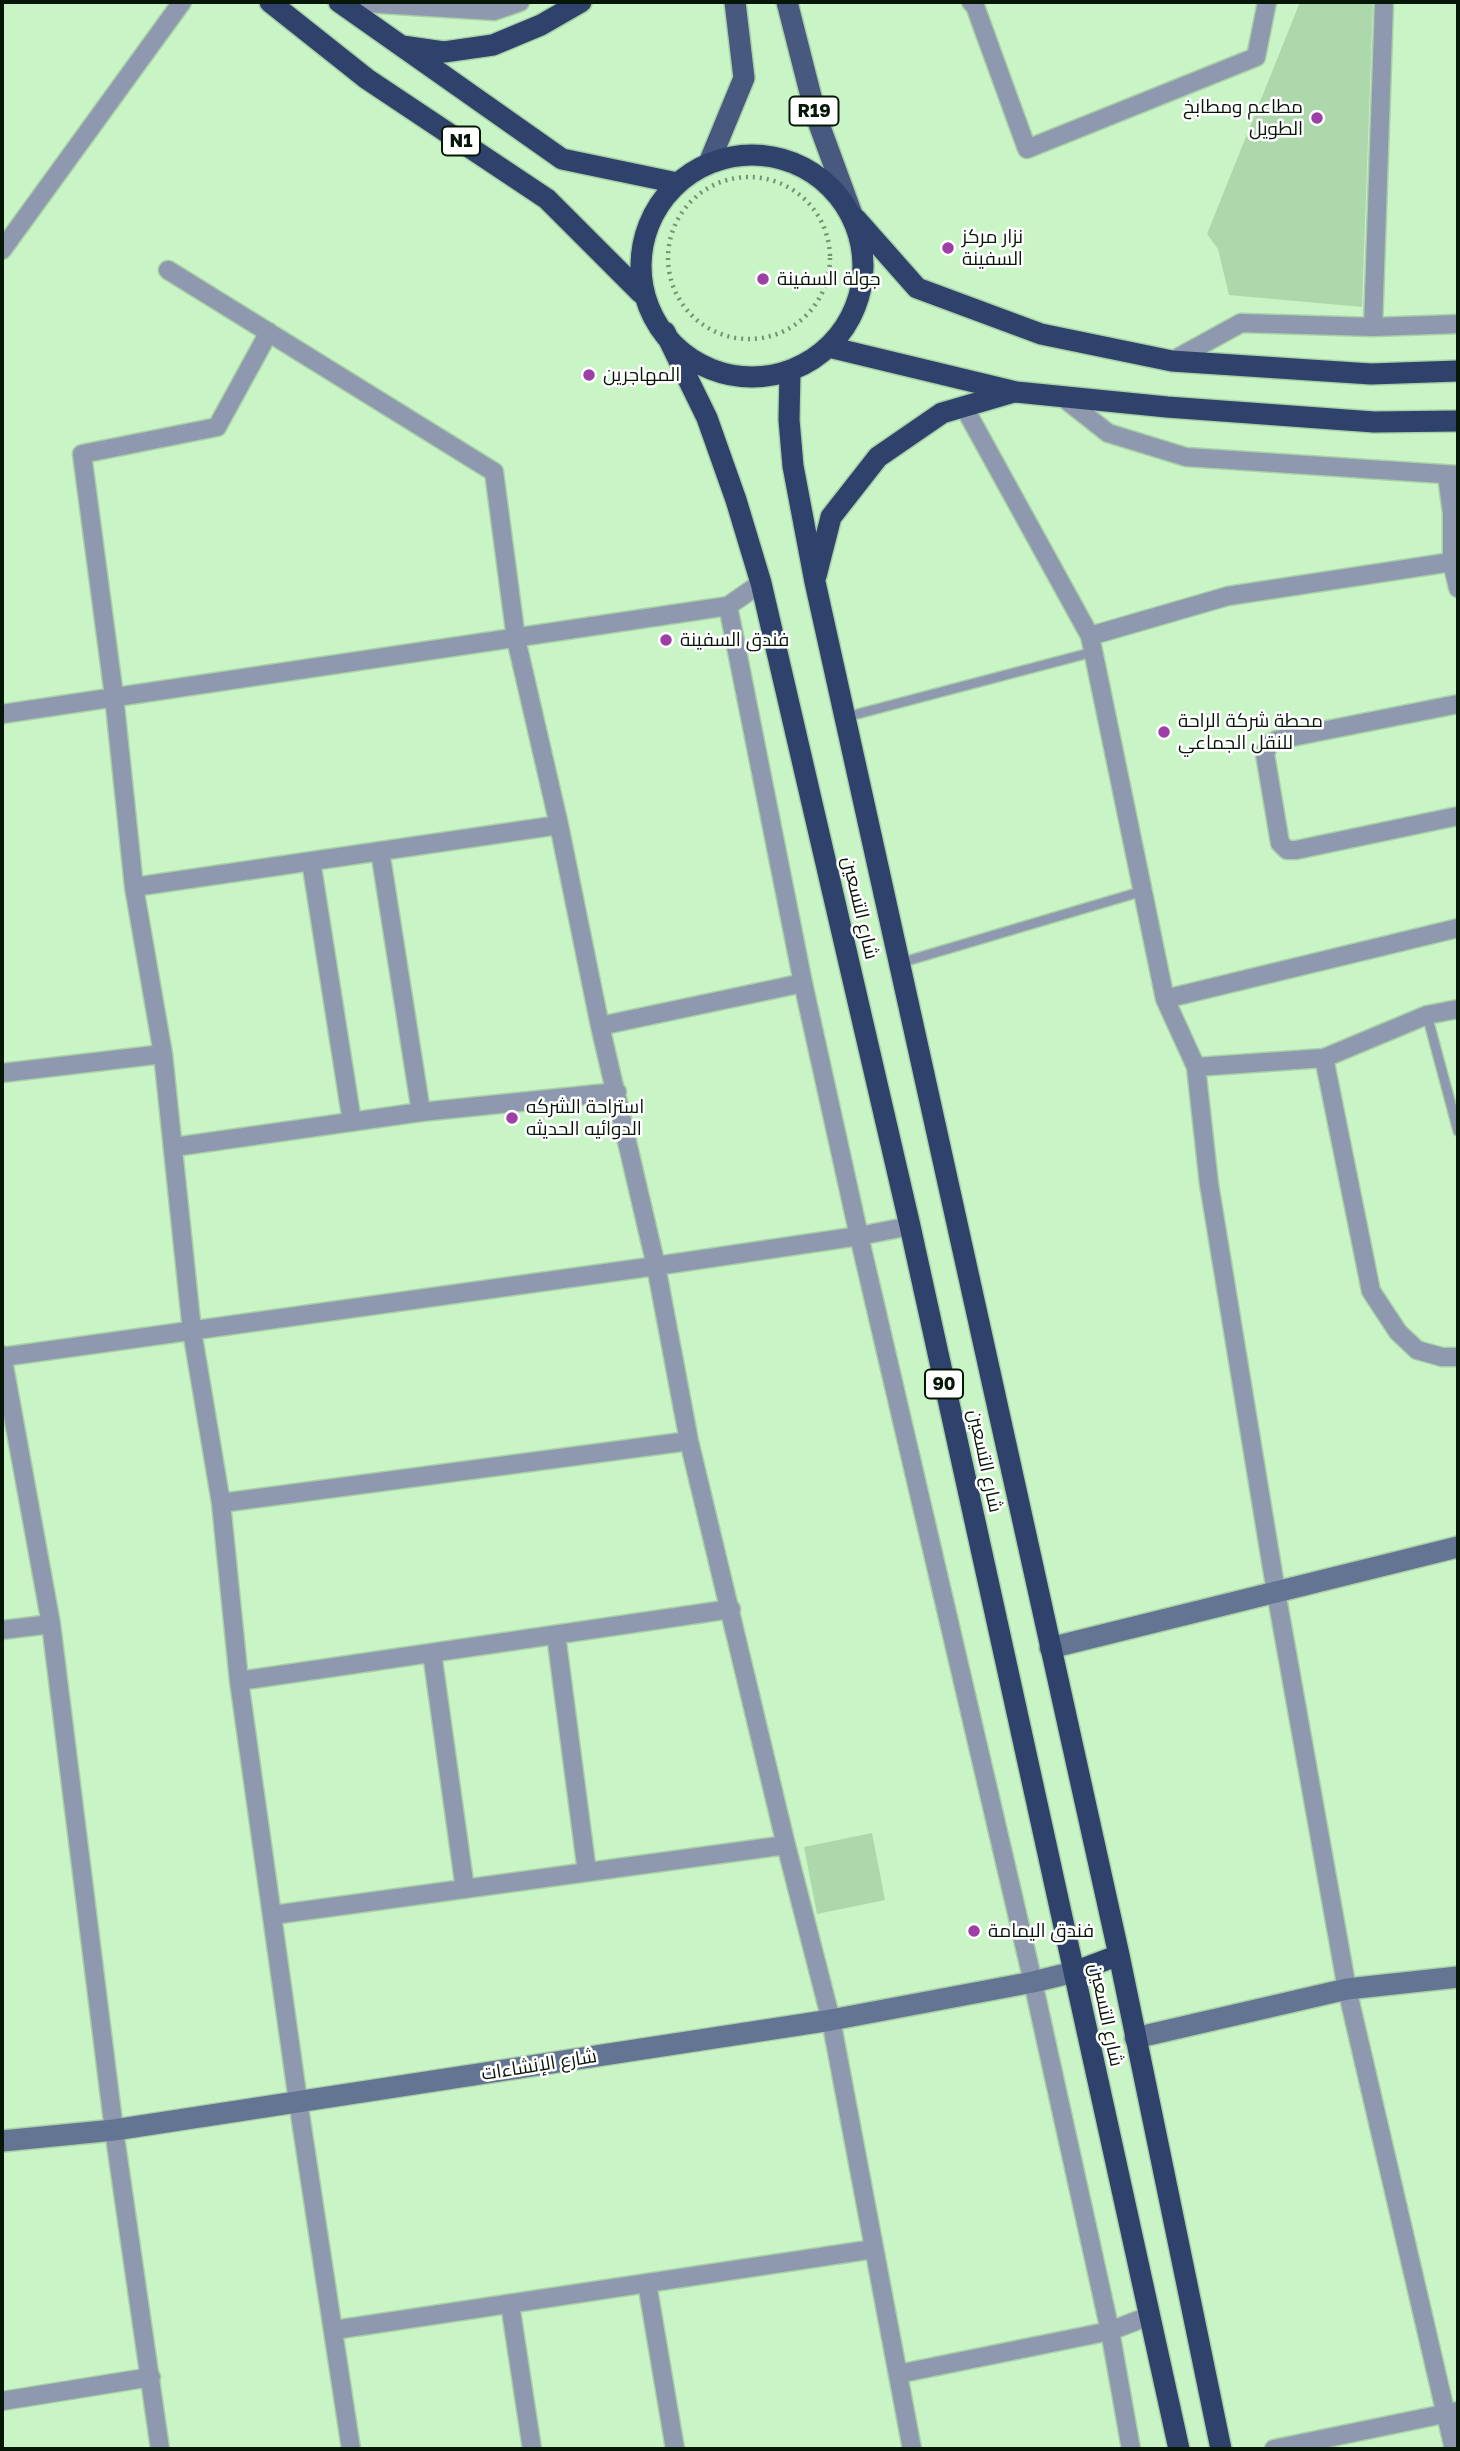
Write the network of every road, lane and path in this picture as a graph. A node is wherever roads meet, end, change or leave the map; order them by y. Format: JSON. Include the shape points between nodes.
{"nodes":[{"id":1,"x":181,"y":2,"type":"edge"},
{"id":2,"x":270,"y":2,"type":"edge"},
{"id":3,"x":339,"y":2,"type":"edge"},
{"id":4,"x":348,"y":2,"type":"edge"},
{"id":5,"x":520,"y":2,"type":"edge"},
{"id":6,"x":581,"y":2,"type":"edge"},
{"id":7,"x":735,"y":2,"type":"edge"},
{"id":8,"x":787,"y":2,"type":"edge"},
{"id":9,"x":1267,"y":2,"type":"edge"},
{"id":10,"x":1384,"y":2,"type":"edge"},
{"id":11,"x":977,"y":3,"type":"edge"},
{"id":12,"x":441,"y":5,"type":"edge"},
{"id":13,"x":398,"y":45,"type":"junction"},
{"id":14,"x":709,"y":163,"type":"junction"},
{"id":15,"x":677,"y":184,"type":"junction"},
{"id":16,"x":853,"y":217,"type":"junction"},
{"id":17,"x":672,"y":230,"type":"joint"},
{"id":18,"x":2,"y":250,"type":"edge"},
{"id":19,"x":169,"y":270,"type":"dead end"},
{"id":20,"x":641,"y":293,"type":"junction"},
{"id":21,"x":1458,"y":324,"type":"edge"},
{"id":22,"x":1373,"y":327,"type":"junction"},
{"id":23,"x":269,"y":332,"type":"junction"},
{"id":24,"x":665,"y":332,"type":"junction"},
{"id":25,"x":829,"y":347,"type":"junction"},
{"id":26,"x":1172,"y":361,"type":"junction"},
{"id":27,"x":1458,"y":370,"type":"edge"},
{"id":28,"x":790,"y":371,"type":"junction"},
{"id":29,"x":1016,"y":392,"type":"junction"},
{"id":30,"x":1061,"y":396,"type":"junction"},
{"id":31,"x":964,"y":407,"type":"junction"},
{"id":32,"x":1458,"y":421,"type":"edge"},
{"id":33,"x":1453,"y":475,"type":"edge"},
{"id":34,"x":1455,"y":561,"type":"edge"},
{"id":35,"x":815,"y":582,"type":"junction"},
{"id":36,"x":761,"y":583,"type":"junction"},
{"id":37,"x":1458,"y":588,"type":"edge"},
{"id":38,"x":728,"y":606,"type":"junction"},
{"id":39,"x":516,"y":639,"type":"junction"},
{"id":40,"x":1091,"y":644,"type":"junction"},
{"id":41,"x":114,"y":696,"type":"junction"},
{"id":42,"x":1458,"y":704,"type":"edge"},
{"id":43,"x":2,"y":714,"type":"edge"},
{"id":44,"x":845,"y":718,"type":"junction"},
{"id":45,"x":1458,"y":816,"type":"edge"},
{"id":46,"x":559,"y":825,"type":"junction"},
{"id":47,"x":380,"y":851,"type":"junction"},
{"id":48,"x":311,"y":861,"type":"junction"},
{"id":49,"x":134,"y":887,"type":"junction"},
{"id":50,"x":1143,"y":891,"type":"junction"},
{"id":51,"x":1458,"y":928,"type":"edge"},
{"id":52,"x":899,"y":964,"type":"junction"},
{"id":53,"x":803,"y":983,"type":"junction"},
{"id":54,"x":1166,"y":999,"type":"junction"},
{"id":55,"x":1458,"y":1009,"type":"edge"},
{"id":56,"x":1427,"y":1015,"type":"junction"},
{"id":57,"x":600,"y":1026,"type":"junction"},
{"id":58,"x":163,"y":1054,"type":"junction"},
{"id":59,"x":1324,"y":1058,"type":"junction"},
{"id":60,"x":1196,"y":1067,"type":"junction"},
{"id":61,"x":2,"y":1073,"type":"edge"},
{"id":62,"x":617,"y":1092,"type":"junction"},
{"id":63,"x":421,"y":1112,"type":"junction"},
{"id":64,"x":352,"y":1122,"type":"junction"},
{"id":65,"x":1458,"y":1131,"type":"edge"},
{"id":66,"x":174,"y":1147,"type":"junction"},
{"id":67,"x":910,"y":1226,"type":"junction"},
{"id":68,"x":859,"y":1236,"type":"junction"},
{"id":69,"x":656,"y":1266,"type":"junction"},
{"id":70,"x":192,"y":1331,"type":"junction"},
{"id":71,"x":2,"y":1356,"type":"edge"},
{"id":72,"x":1458,"y":1357,"type":"edge"},
{"id":73,"x":690,"y":1441,"type":"junction"},
{"id":74,"x":221,"y":1503,"type":"junction"},
{"id":75,"x":1458,"y":1547,"type":"edge"},
{"id":76,"x":1276,"y":1592,"type":"junction"},
{"id":77,"x":731,"y":1609,"type":"junction"},
{"id":78,"x":51,"y":1624,"type":"junction"},
{"id":79,"x":2,"y":1630,"type":"edge"},
{"id":80,"x":556,"y":1635,"type":"junction"},
{"id":81,"x":1050,"y":1648,"type":"junction"},
{"id":82,"x":432,"y":1653,"type":"junction"},
{"id":83,"x":239,"y":1681,"type":"junction"},
{"id":84,"x":786,"y":1845,"type":"junction"},
{"id":85,"x":587,"y":1872,"type":"junction"},
{"id":86,"x":466,"y":1889,"type":"junction"},
{"id":87,"x":273,"y":1915,"type":"junction"},
{"id":88,"x":1118,"y":1955,"type":"junction"},
{"id":89,"x":1074,"y":1972,"type":"junction"},
{"id":90,"x":1458,"y":1977,"type":"edge"},
{"id":91,"x":1033,"y":1982,"type":"junction"},
{"id":92,"x":1346,"y":1989,"type":"junction"},
{"id":93,"x":831,"y":2020,"type":"junction"},
{"id":94,"x":1135,"y":2038,"type":"junction"},
{"id":95,"x":298,"y":2101,"type":"junction"},
{"id":96,"x":114,"y":2130,"type":"junction"},
{"id":97,"x":2,"y":2141,"type":"edge"},
{"id":98,"x":874,"y":2249,"type":"junction"},
{"id":99,"x":647,"y":2283,"type":"junction"},
{"id":100,"x":510,"y":2304,"type":"junction"},
{"id":101,"x":1149,"y":2316,"type":"junction"},
{"id":102,"x":334,"y":2330,"type":"junction"},
{"id":103,"x":1110,"y":2331,"type":"junction"},
{"id":104,"x":898,"y":2374,"type":"junction"},
{"id":105,"x":151,"y":2377,"type":"junction"},
{"id":106,"x":2,"y":2401,"type":"edge"},
{"id":107,"x":1452,"y":2412,"type":"edge"},
{"id":108,"x":160,"y":2449,"type":"edge"},
{"id":109,"x":348,"y":2449,"type":"edge"},
{"id":110,"x":532,"y":2449,"type":"edge"},
{"id":111,"x":675,"y":2449,"type":"edge"},
{"id":112,"x":912,"y":2449,"type":"edge"},
{"id":113,"x":1131,"y":2449,"type":"edge"},
{"id":114,"x":1179,"y":2449,"type":"edge"},
{"id":115,"x":1221,"y":2449,"type":"edge"},
{"id":116,"x":1274,"y":2449,"type":"edge"},
{"id":117,"x":1454,"y":2449,"type":"edge"}],
"edges":[{"from":1,"to":18,"type":"street"},
{"from":2,"to":20,"type":"highway","number":"N1","via":[[367,79],[547,199]]},
{"from":3,"to":13,"type":"highway","number":"N1"},
{"from":4,"to":12,"type":"street"},
{"from":5,"to":12,"type":"street","via":[[494,11]]},
{"from":6,"to":13,"type":"highway","via":[[493,45],[444,52]]},
{"from":7,"to":14,"type":"main road","via":[[744,78]]},
{"from":8,"to":16,"type":"main road","number":"R19","via":[[816,116]]},
{"from":9,"to":11,"type":"street","via":[[1256,57],[1027,149]]},
{"from":10,"to":22,"type":"street"},
{"from":13,"to":15,"type":"highway","number":"N1","via":[[562,159]]},
{"from":14,"to":15,"type":"highway"},
{"from":14,"to":16,"type":"highway","via":[[750,154],[792,161],[828,183]]},
{"from":15,"to":20,"type":"highway","via":[[654,214],[642,249]]},
{"from":16,"to":25,"type":"highway","via":[[864,262],[856,308]]},
{"from":16,"to":26,"type":"highway","via":[[917,288],[1041,334]]},
{"from":17,"to":17,"type":"path","via":[[667,261],[674,293],[694,318],[721,335],[752,340],[783,332],[809,313],[826,286],[831,254],[823,223],[804,197],[777,181],[746,176],[715,184],[689,202]]},
{"from":19,"to":23,"type":"street"},
{"from":20,"to":24,"type":"highway"},
{"from":21,"to":22,"type":"street"},
{"from":22,"to":26,"type":"street","via":[[1241,323]]},
{"from":23,"to":39,"type":"street","via":[[494,472]]},
{"from":23,"to":41,"type":"street","via":[[217,427],[82,454]]},
{"from":24,"to":28,"type":"highway","via":[[688,358],[720,373],[755,378]]},
{"from":24,"to":36,"type":"highway","name":"شارع التسعين","number":"90","via":[[707,418]]},
{"from":25,"to":28,"type":"highway"},
{"from":25,"to":29,"type":"highway"},
{"from":26,"to":27,"type":"highway","via":[[1371,374]]},
{"from":28,"to":35,"type":"highway","name":"شارع التسعين","number":"90","via":[[793,466]]},
{"from":29,"to":30,"type":"highway"},
{"from":29,"to":31,"type":"highway"},
{"from":30,"to":32,"type":"highway","via":[[1374,422]]},
{"from":30,"to":33,"type":"street","via":[[1108,433],[1186,457]]},
{"from":31,"to":35,"type":"highway","via":[[942,413],[878,457],[831,517]]},
{"from":31,"to":40,"type":"street"},
{"from":33,"to":34,"type":"street"},
{"from":34,"to":37,"type":"street"},
{"from":34,"to":40,"type":"street","via":[[1228,596]]},
{"from":35,"to":44,"type":"highway","name":"شارع التسعين","number":"90"},
{"from":36,"to":38,"type":"street"},
{"from":36,"to":67,"type":"highway","name":"شارع التسعين","number":"90"},
{"from":38,"to":39,"type":"street"},
{"from":38,"to":53,"type":"street"},
{"from":39,"to":41,"type":"street"},
{"from":39,"to":46,"type":"street"},
{"from":40,"to":44,"type":"lane"},
{"from":40,"to":50,"type":"street"},
{"from":41,"to":43,"type":"street"},
{"from":41,"to":49,"type":"street"},
{"from":42,"to":45,"type":"street","via":[[1277,740],[1265,754],[1279,843],[1287,850]]},
{"from":44,"to":52,"type":"highway","name":"شارع التسعين","number":"90"},
{"from":46,"to":47,"type":"street"},
{"from":46,"to":57,"type":"street"},
{"from":47,"to":48,"type":"street"},
{"from":47,"to":63,"type":"street"},
{"from":48,"to":49,"type":"street"},
{"from":48,"to":64,"type":"street"},
{"from":49,"to":58,"type":"street"},
{"from":50,"to":52,"type":"lane"},
{"from":50,"to":54,"type":"street"},
{"from":51,"to":54,"type":"street"},
{"from":52,"to":81,"type":"highway","name":"شارع التسعين","number":"90"},
{"from":53,"to":57,"type":"street"},
{"from":53,"to":68,"type":"street"},
{"from":54,"to":60,"type":"street"},
{"from":55,"to":56,"type":"street"},
{"from":56,"to":59,"type":"street"},
{"from":56,"to":65,"type":"lane"},
{"from":57,"to":62,"type":"street"},
{"from":58,"to":61,"type":"street"},
{"from":58,"to":66,"type":"street"},
{"from":59,"to":60,"type":"street"},
{"from":59,"to":72,"type":"street","via":[[1371,1291],[1398,1332],[1417,1350]]},
{"from":60,"to":76,"type":"street","via":[[1209,1184]]},
{"from":62,"to":63,"type":"street"},
{"from":62,"to":69,"type":"street"},
{"from":63,"to":64,"type":"street"},
{"from":64,"to":66,"type":"street"},
{"from":66,"to":70,"type":"street"},
{"from":67,"to":68,"type":"street"},
{"from":67,"to":89,"type":"highway","name":"شارع التسعين","number":"90"},
{"from":68,"to":69,"type":"street"},
{"from":68,"to":91,"type":"street"},
{"from":69,"to":70,"type":"street"},
{"from":69,"to":73,"type":"street"},
{"from":70,"to":71,"type":"street"},
{"from":70,"to":74,"type":"street"},
{"from":71,"to":78,"type":"street"},
{"from":73,"to":74,"type":"street"},
{"from":73,"to":77,"type":"street"},
{"from":74,"to":83,"type":"street"},
{"from":75,"to":76,"type":"street"},
{"from":76,"to":81,"type":"street"},
{"from":76,"to":92,"type":"street"},
{"from":77,"to":80,"type":"street"},
{"from":77,"to":84,"type":"street"},
{"from":78,"to":79,"type":"street"},
{"from":78,"to":96,"type":"street"},
{"from":80,"to":82,"type":"street"},
{"from":80,"to":85,"type":"street"},
{"from":81,"to":88,"type":"highway","name":"شارع التسعين","number":"90"},
{"from":82,"to":83,"type":"street"},
{"from":82,"to":86,"type":"street"},
{"from":83,"to":87,"type":"street"},
{"from":84,"to":85,"type":"street"},
{"from":84,"to":93,"type":"street"},
{"from":85,"to":86,"type":"street"},
{"from":86,"to":87,"type":"street"},
{"from":87,"to":95,"type":"street"},
{"from":88,"to":89,"type":"highway"},
{"from":88,"to":94,"type":"highway","name":"شارع التسعين","number":"90"},
{"from":89,"to":91,"type":"street","name":"شارع الإنشاءات"},
{"from":89,"to":101,"type":"highway","name":"شارع التسعين","number":"90"},
{"from":90,"to":92,"type":"street"},
{"from":91,"to":93,"type":"street","name":"شارع الإنشاءات"},
{"from":91,"to":103,"type":"street"},
{"from":92,"to":94,"type":"street"},
{"from":92,"to":107,"type":"street"},
{"from":93,"to":95,"type":"street","name":"شارع الإنشاءات"},
{"from":93,"to":98,"type":"street"},
{"from":94,"to":115,"type":"highway","name":"شارع التسعين","number":"90"},
{"from":95,"to":96,"type":"street","name":"شارع الإنشاءات"},
{"from":95,"to":102,"type":"street"},
{"from":96,"to":97,"type":"street","name":"شارع الإنشاءات"},
{"from":96,"to":105,"type":"street"},
{"from":98,"to":99,"type":"street"},
{"from":98,"to":104,"type":"street"},
{"from":99,"to":100,"type":"street"},
{"from":99,"to":111,"type":"street"},
{"from":100,"to":102,"type":"street"},
{"from":100,"to":110,"type":"street"},
{"from":101,"to":103,"type":"street"},
{"from":101,"to":114,"type":"highway","name":"شارع التسعين","number":"90"},
{"from":102,"to":109,"type":"street"},
{"from":103,"to":104,"type":"street"},
{"from":103,"to":113,"type":"street"},
{"from":104,"to":112,"type":"street"},
{"from":105,"to":106,"type":"street"},
{"from":105,"to":108,"type":"street"},
{"from":107,"to":116,"type":"street"},
{"from":107,"to":117,"type":"street"}]}
